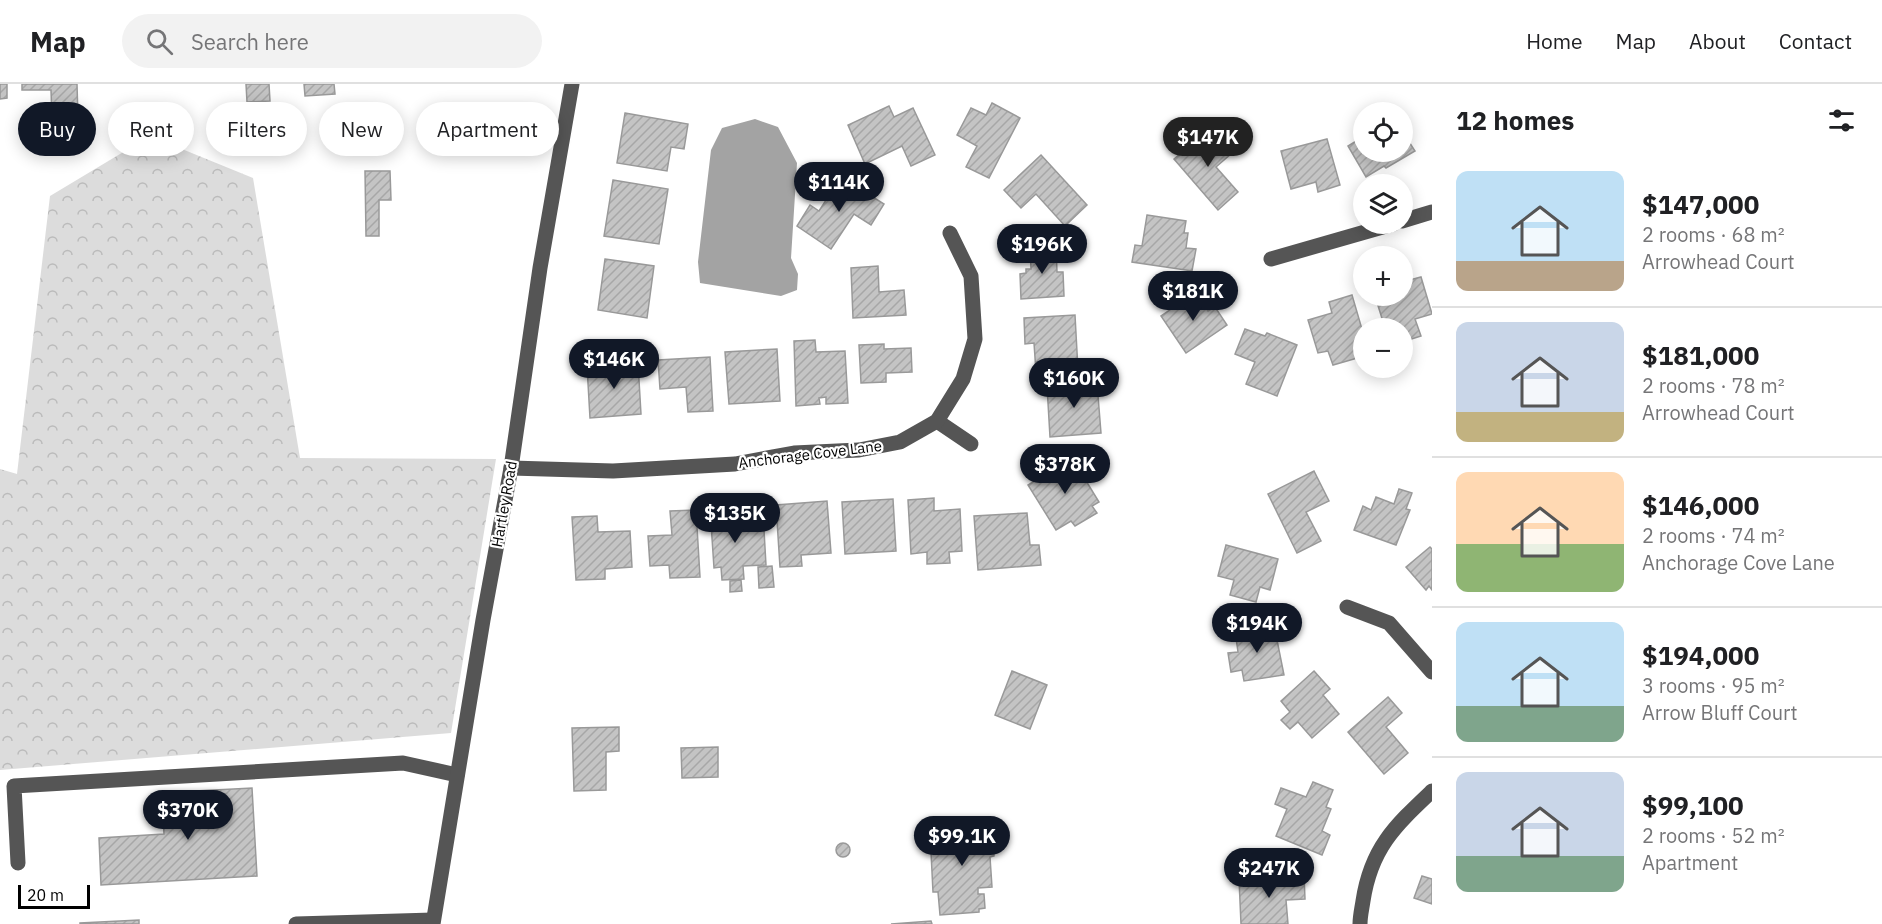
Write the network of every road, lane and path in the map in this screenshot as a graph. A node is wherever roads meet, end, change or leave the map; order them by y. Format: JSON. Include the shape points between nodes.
{"nodes":[{"id":1,"x":572,"y":84,"type":"edge"},
{"id":2,"x":1432,"y":212,"type":"edge"},
{"id":3,"x":1413,"y":218,"type":"edge"},
{"id":4,"x":951,"y":233,"type":"dead end"},
{"id":5,"x":1358,"y":234,"type":"edge"},
{"id":6,"x":1271,"y":259,"type":"dead end"},
{"id":7,"x":937,"y":421,"type":"junction"},
{"id":8,"x":971,"y":444,"type":"dead end"},
{"id":9,"x":511,"y":468,"type":"junction"},
{"id":10,"x":1347,"y":607,"type":"dead end"},
{"id":11,"x":1432,"y":672,"type":"edge"},
{"id":12,"x":457,"y":776,"type":"junction"},
{"id":13,"x":1432,"y":791,"type":"edge"},
{"id":14,"x":18,"y":863,"type":"dead end"},
{"id":15,"x":433,"y":922,"type":"edge"},
{"id":16,"x":366,"y":923,"type":"edge"},
{"id":17,"x":297,"y":924,"type":"edge"},
{"id":18,"x":1360,"y":924,"type":"edge"}],
"edges":[{"from":1,"to":9,"type":"street","name":"Hartley Road"},
{"from":2,"to":3,"type":"street"},
{"from":4,"to":7,"type":"street","name":"Anchorage Cove Lane","via":[[971,276],[975,339],[963,379]]},
{"from":5,"to":6,"type":"street"},
{"from":7,"to":8,"type":"street"},
{"from":7,"to":9,"type":"street","name":"Anchorage Cove Lane","via":[[900,442],[859,450],[794,453],[735,464],[612,471]]},
{"from":9,"to":12,"type":"street","name":"Hartley Road"},
{"from":10,"to":11,"type":"street","via":[[1389,623]]},
{"from":12,"to":14,"type":"street","via":[[403,764],[14,786]]},
{"from":12,"to":15,"type":"street","name":"Hartley Road"},
{"from":13,"to":18,"type":"street","via":[[1396,825],[1379,850],[1366,881]]},
{"from":15,"to":16,"type":"street"},
{"from":16,"to":17,"type":"street"}]}
